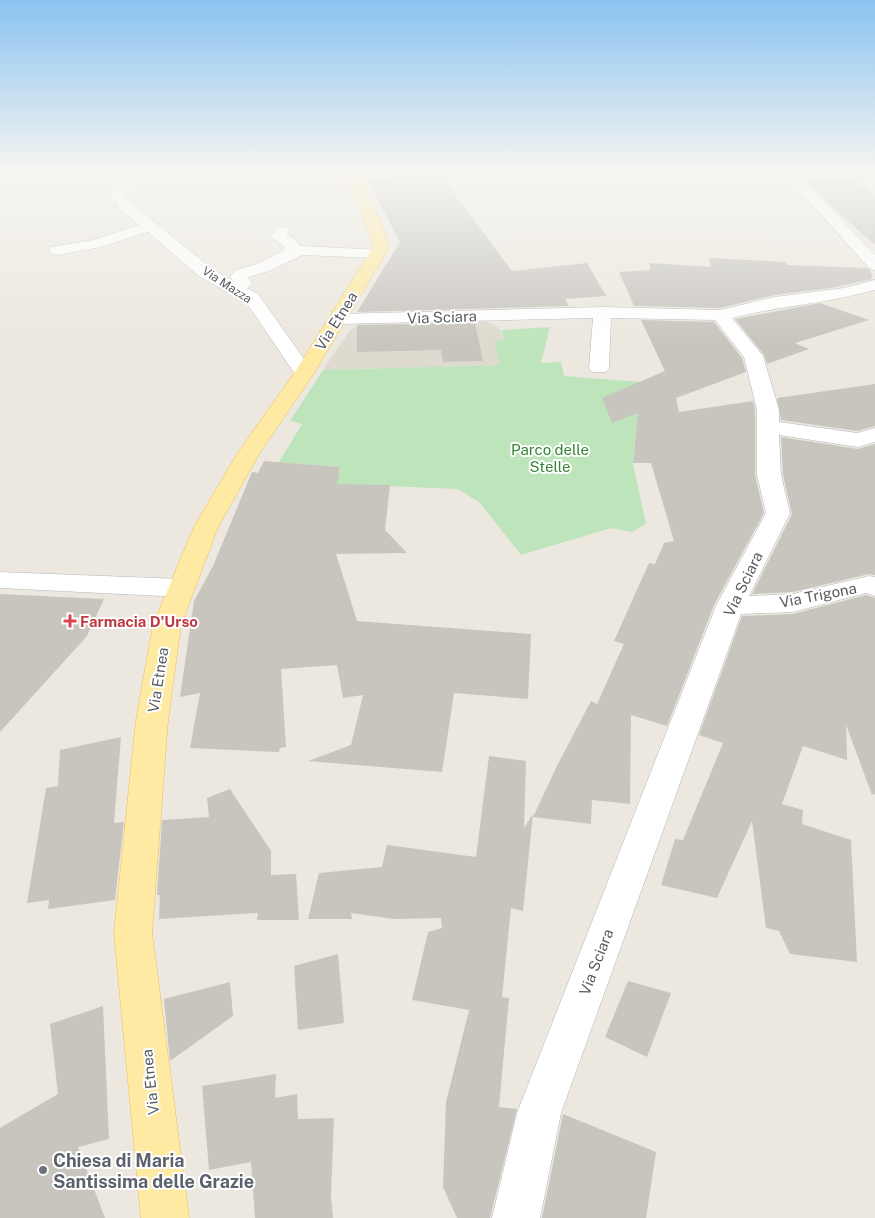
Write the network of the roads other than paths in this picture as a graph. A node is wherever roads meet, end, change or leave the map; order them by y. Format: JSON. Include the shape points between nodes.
{"nodes":[{"id":1,"x":141,"y":229,"type":"edge"},
{"id":2,"x":154,"y":229,"type":"edge"},
{"id":3,"x":375,"y":229,"type":"edge"},
{"id":4,"x":842,"y":229,"type":"edge"},
{"id":5,"x":282,"y":230,"type":"dead end"},
{"id":6,"x":57,"y":250,"type":"dead end"},
{"id":7,"x":290,"y":252,"type":"junction"},
{"id":8,"x":377,"y":253,"type":"junction"},
{"id":9,"x":875,"y":265,"type":"edge"},
{"id":10,"x":875,"y":285,"type":"edge"},
{"id":11,"x":235,"y":289,"type":"junction"},
{"id":12,"x":602,"y":312,"type":"junction"},
{"id":13,"x":720,"y":315,"type":"junction"},
{"id":14,"x":338,"y":319,"type":"junction"},
{"id":15,"x":599,"y":368,"type":"dead end"},
{"id":16,"x":304,"y":373,"type":"junction"},
{"id":17,"x":768,"y":426,"type":"junction"},
{"id":18,"x":875,"y":434,"type":"edge"},
{"id":19,"x":0,"y":580,"type":"edge"},
{"id":20,"x":875,"y":587,"type":"edge"},
{"id":21,"x":182,"y":588,"type":"junction"},
{"id":22,"x":730,"y":606,"type":"junction"},
{"id":23,"x":165,"y":1218,"type":"edge"},
{"id":24,"x":516,"y":1218,"type":"edge"}],
"edges":[{"from":1,"to":6,"type":"street","via":[[95,244]]},
{"from":2,"to":11,"type":"street","name":"Via Mazza","via":[[206,274]]},
{"from":3,"to":8,"type":"main road","via":[[380,240]]},
{"from":4,"to":9,"type":"street"},
{"from":5,"to":7,"type":"street","via":[[279,237],[290,243],[293,248]]},
{"from":7,"to":8,"type":"street"},
{"from":7,"to":11,"type":"street","via":[[259,269],[241,273],[238,276],[244,283]]},
{"from":8,"to":14,"type":"main road","name":"Via Etnea"},
{"from":10,"to":13,"type":"street"},
{"from":11,"to":16,"type":"street","name":"Via Mazza","via":[[252,298]]},
{"from":12,"to":13,"type":"street","name":"Via Sciara"},
{"from":12,"to":14,"type":"street","name":"Via Sciara"},
{"from":12,"to":15,"type":"street"},
{"from":13,"to":17,"type":"street","name":"Via Sciara","via":[[753,356],[768,410]]},
{"from":14,"to":16,"type":"main road","name":"Via Etnea"},
{"from":16,"to":21,"type":"main road","name":"Via Etnea","via":[[238,470],[206,527]]},
{"from":17,"to":18,"type":"street","via":[[858,440]]},
{"from":17,"to":22,"type":"street","name":"Via Sciara","via":[[769,475],[778,513]]},
{"from":19,"to":21,"type":"street"},
{"from":20,"to":22,"type":"street","name":"Via Trigona","via":[[869,584],[793,603]]},
{"from":21,"to":23,"type":"main road","name":"Via Etnea","via":[[167,625],[152,720],[133,933]]},
{"from":22,"to":24,"type":"street","name":"Via Sciara","via":[[539,1113]]}]}
